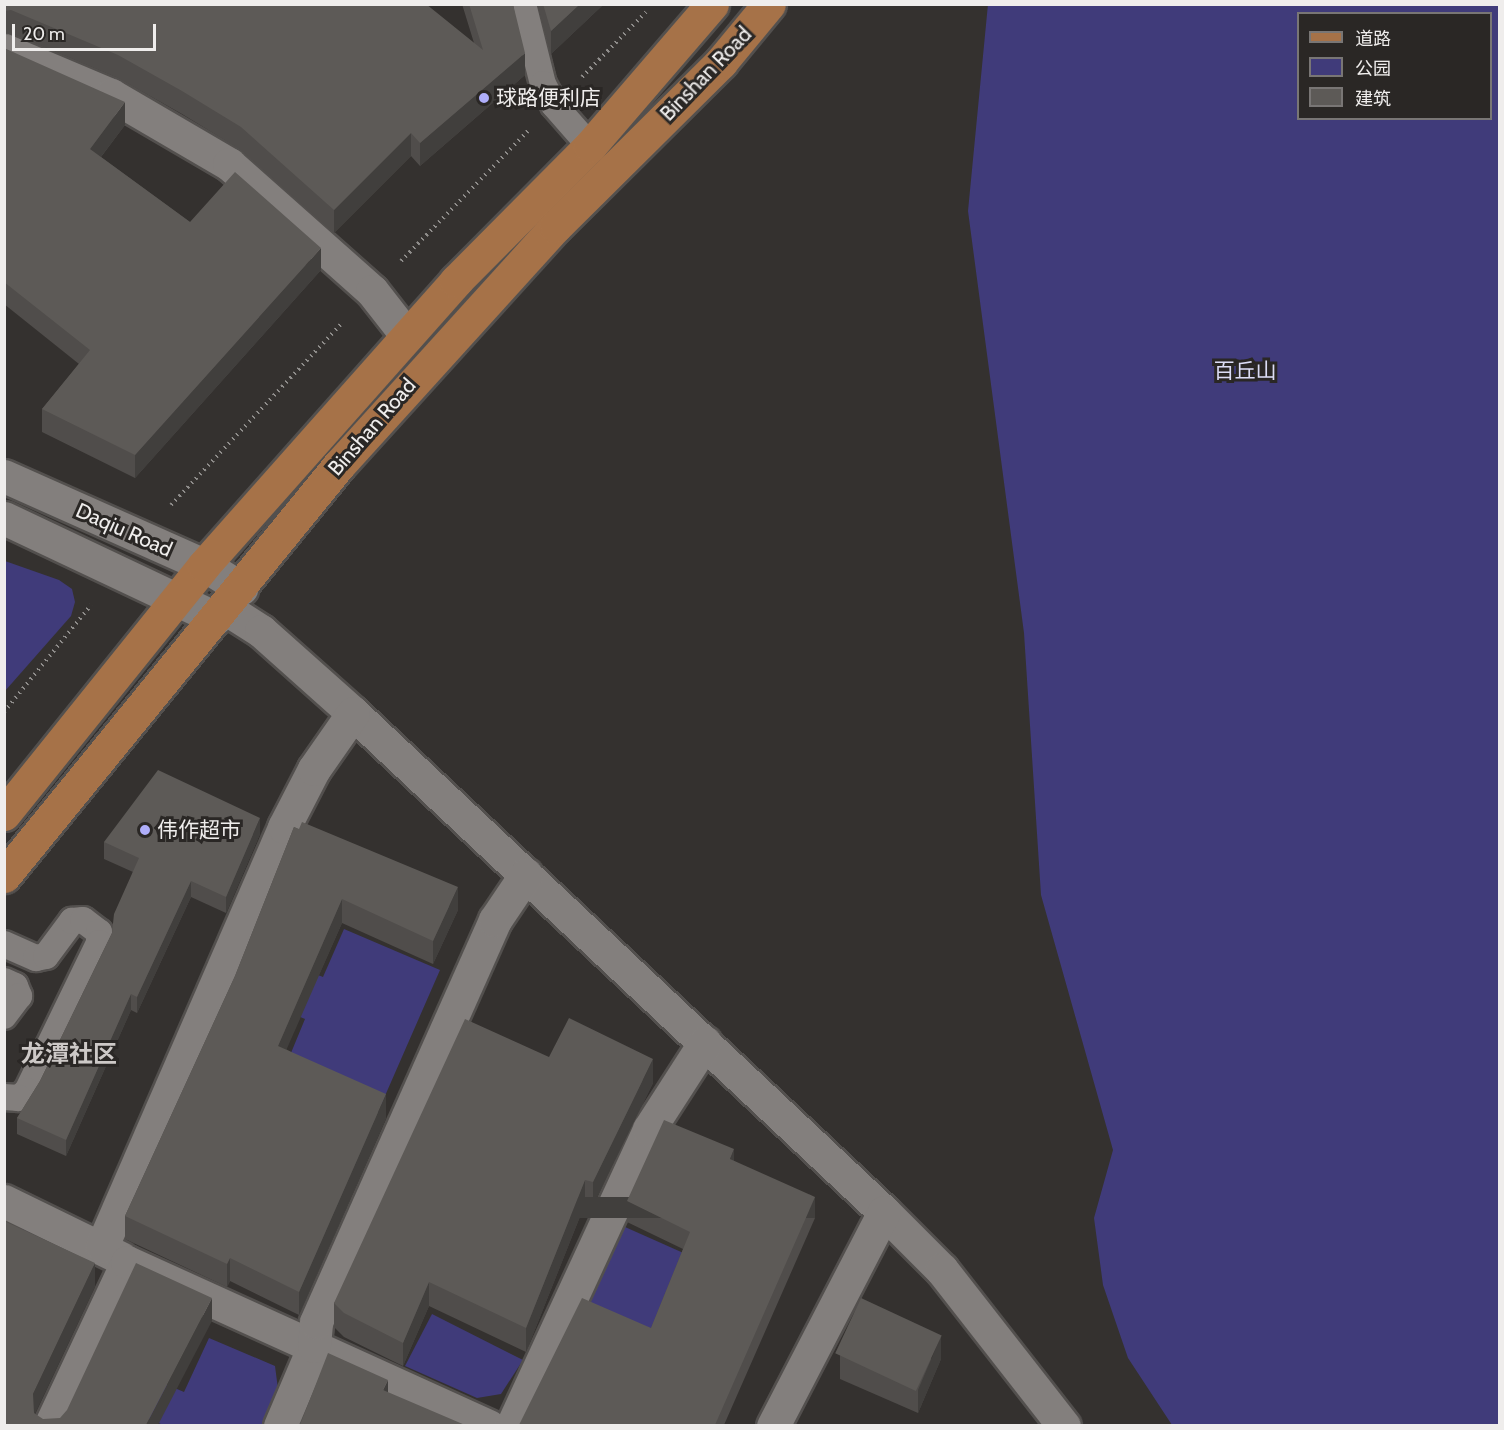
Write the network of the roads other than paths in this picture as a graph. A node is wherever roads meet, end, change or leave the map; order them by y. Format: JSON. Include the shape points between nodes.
{"nodes":[{"id":1,"x":523,"y":4,"type":"edge"},
{"id":2,"x":712,"y":4,"type":"edge"},
{"id":3,"x":769,"y":4,"type":"edge"},
{"id":4,"x":4,"y":50,"type":"edge"},
{"id":5,"x":590,"y":146,"type":"junction"},
{"id":6,"x":407,"y":336,"type":"junction"},
{"id":7,"x":4,"y":476,"type":"edge"},
{"id":8,"x":4,"y":518,"type":"edge"},
{"id":9,"x":204,"y":565,"type":"junction"},
{"id":10,"x":178,"y":596,"type":"junction"},
{"id":11,"x":227,"y":604,"type":"junction"},
{"id":12,"x":353,"y":713,"type":"junction"},
{"id":13,"x":4,"y":814,"type":"edge"},
{"id":14,"x":526,"y":874,"type":"junction"},
{"id":15,"x":4,"y":876,"type":"edge"},
{"id":16,"x":4,"y":944,"type":"edge"},
{"id":17,"x":4,"y":981,"type":"edge"},
{"id":18,"x":4,"y":1016,"type":"edge"},
{"id":19,"x":705,"y":1042,"type":"junction"},
{"id":20,"x":4,"y":1097,"type":"edge"},
{"id":21,"x":4,"y":1202,"type":"edge"},
{"id":22,"x":884,"y":1212,"type":"junction"},
{"id":23,"x":115,"y":1254,"type":"junction"},
{"id":24,"x":314,"y":1346,"type":"junction"},
{"id":25,"x":50,"y":1425,"type":"edge"},
{"id":26,"x":280,"y":1425,"type":"edge"},
{"id":27,"x":489,"y":1425,"type":"edge"},
{"id":28,"x":512,"y":1425,"type":"edge"},
{"id":29,"x":773,"y":1425,"type":"edge"},
{"id":30,"x":1064,"y":1425,"type":"edge"}],
"edges":[{"from":1,"to":5,"type":"lane","via":[[543,84],[554,105]]},
{"from":2,"to":5,"type":"main road","name":"Binshan Road"},
{"from":3,"to":11,"type":"main road","name":"Binshan Road","via":[[435,356]]},
{"from":4,"to":6,"type":"street","via":[[138,109],[229,164],[372,291]]},
{"from":5,"to":6,"type":"main road","name":"Binshan Road"},
{"from":6,"to":9,"type":"main road","name":"Binshan Road"},
{"from":7,"to":9,"type":"street","name":"Daqiu Road"},
{"from":8,"to":10,"type":"street","name":"Daqiu Road"},
{"from":9,"to":10,"type":"main road","name":"Binshan Road"},
{"from":9,"to":11,"type":"street","name":"Daqiu Road"},
{"from":10,"to":11,"type":"street","name":"Daqiu Road"},
{"from":10,"to":13,"type":"main road","name":"Binshan Road"},
{"from":11,"to":12,"type":"street"},
{"from":11,"to":15,"type":"main road","name":"Binshan Road"},
{"from":12,"to":14,"type":"street"},
{"from":12,"to":23,"type":"street","via":[[314,769],[284,827]]},
{"from":14,"to":19,"type":"street"},
{"from":14,"to":24,"type":"street","via":[[490,930],[316,1322]]},
{"from":16,"to":20,"type":"lane","via":[[36,958],[46,956],[72,921],[83,920],[99,932],[99,943],[27,1091],[19,1098]]},
{"from":17,"to":18,"type":"lane","via":[[15,986],[19,996]]},
{"from":19,"to":22,"type":"street"},
{"from":19,"to":28,"type":"street","via":[[649,1129]]},
{"from":21,"to":23,"type":"street"},
{"from":22,"to":29,"type":"street"},
{"from":22,"to":30,"type":"street","via":[[942,1270]]},
{"from":23,"to":24,"type":"street"},
{"from":23,"to":25,"type":"street"},
{"from":24,"to":26,"type":"street"},
{"from":24,"to":27,"type":"street"}]}
